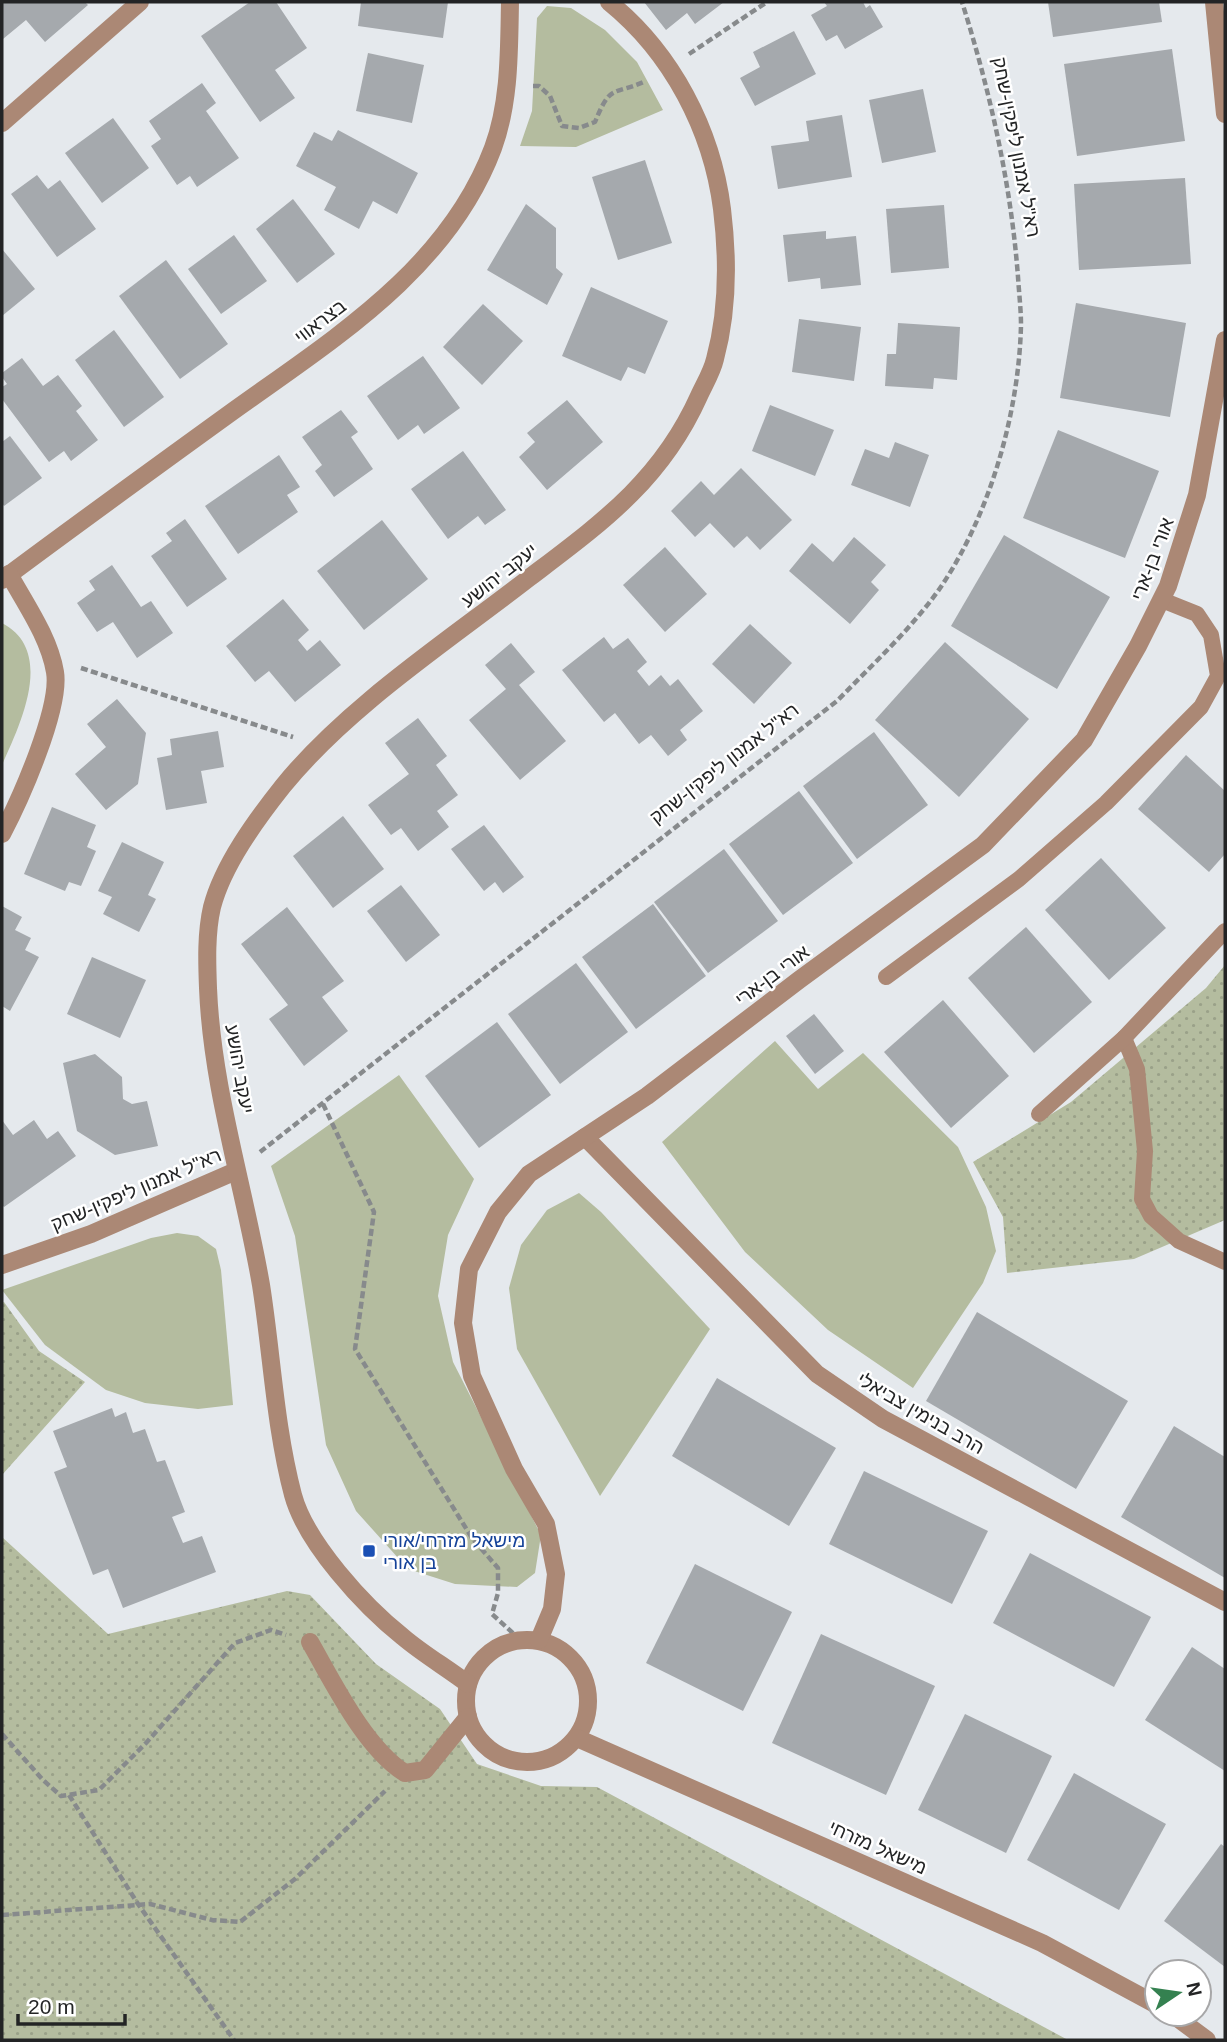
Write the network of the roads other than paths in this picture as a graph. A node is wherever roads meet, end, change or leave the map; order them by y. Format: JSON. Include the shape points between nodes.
{"nodes":[{"id":1,"x":140,"y":2,"type":"edge"},
{"id":2,"x":510,"y":2,"type":"edge"},
{"id":3,"x":609,"y":2,"type":"edge"},
{"id":4,"x":1214,"y":2,"type":"edge"},
{"id":5,"x":1225,"y":114,"type":"edge"},
{"id":6,"x":2,"y":123,"type":"edge"},
{"id":7,"x":1225,"y":340,"type":"edge"},
{"id":8,"x":5,"y":577,"type":"edge"},
{"id":9,"x":1162,"y":600,"type":"junction"},
{"id":10,"x":2,"y":834,"type":"edge"},
{"id":11,"x":1225,"y":931,"type":"edge"},
{"id":12,"x":886,"y":977,"type":"dead end"},
{"id":13,"x":1124,"y":1038,"type":"junction"},
{"id":14,"x":1039,"y":1114,"type":"dead end"},
{"id":15,"x":584,"y":1137,"type":"junction"},
{"id":16,"x":236,"y":1171,"type":"junction"},
{"id":17,"x":1225,"y":1262,"type":"edge"},
{"id":18,"x":2,"y":1265,"type":"edge"},
{"id":19,"x":1225,"y":1602,"type":"edge"},
{"id":20,"x":539,"y":1640,"type":"junction"},
{"id":21,"x":310,"y":1642,"type":"road end"},
{"id":22,"x":468,"y":1684,"type":"junction"},
{"id":23,"x":467,"y":1717,"type":"junction"},
{"id":24,"x":577,"y":1738,"type":"junction"},
{"id":25,"x":1143,"y":1997,"type":"edge"},
{"id":26,"x":1191,"y":2028,"type":"edge"},
{"id":27,"x":1207,"y":2040,"type":"edge"}],
"edges":[{"from":1,"to":6,"type":"street"},
{"from":2,"to":8,"type":"street","name":"בצראווי","via":[[506,88],[494,147],[452,227],[406,278],[340,333]]},
{"from":3,"to":16,"type":"street","name":"יעקב יהושע","via":[[656,50],[709,145],[726,244],[725,298],[715,362],[687,424],[649,478],[608,518],[378,694],[302,762],[232,860],[212,906],[207,955],[210,1027]]},
{"from":4,"to":5,"type":"street"},
{"from":7,"to":9,"type":"street","name":"אורי בן-ארי","via":[[1198,495]]},
{"from":8,"to":10,"type":"street","name":"בצראווי","via":[[46,642],[55,674],[51,714]]},
{"from":9,"to":12,"type":"lane","via":[[1197,614],[1211,635],[1218,676],[1200,707],[1106,803],[1019,879]]},
{"from":9,"to":15,"type":"street","name":"אורי בן-ארי","via":[[1084,740],[983,845],[647,1096]]},
{"from":11,"to":13,"type":"lane"},
{"from":13,"to":14,"type":"lane"},
{"from":13,"to":17,"type":"lane","via":[[1137,1069],[1144,1151],[1142,1199],[1151,1216],[1179,1241]]},
{"from":15,"to":19,"type":"street","name":"הרב בנימין צביאלי","via":[[817,1374],[883,1419]]},
{"from":15,"to":20,"type":"street","name":"אורי בן-ארי","via":[[529,1174],[498,1212],[469,1269],[463,1324],[471,1376],[514,1469],[547,1524],[556,1574],[552,1609]]},
{"from":16,"to":18,"type":"street","name":"רא\"ל אמנון ליפקין-שחק","via":[[91,1234]]},
{"from":16,"to":22,"type":"street","name":"יעקב יהושע","via":[[257,1262],[294,1499],[314,1540],[359,1595],[402,1636]]},
{"from":20,"to":22,"type":"street","via":[[500,1646],[480,1662]]},
{"from":20,"to":24,"type":"street","via":[[565,1652],[579,1668],[588,1690],[588,1712]]},
{"from":21,"to":23,"type":"street","via":[[349,1709],[393,1765],[405,1773],[425,1769]]},
{"from":22,"to":23,"type":"street"},
{"from":23,"to":24,"type":"street","via":[[489,1750],[520,1763],[558,1755]]},
{"from":24,"to":25,"type":"street","name":"מישאל מזרחי","via":[[1042,1943]]},
{"from":26,"to":27,"type":"street"}]}
